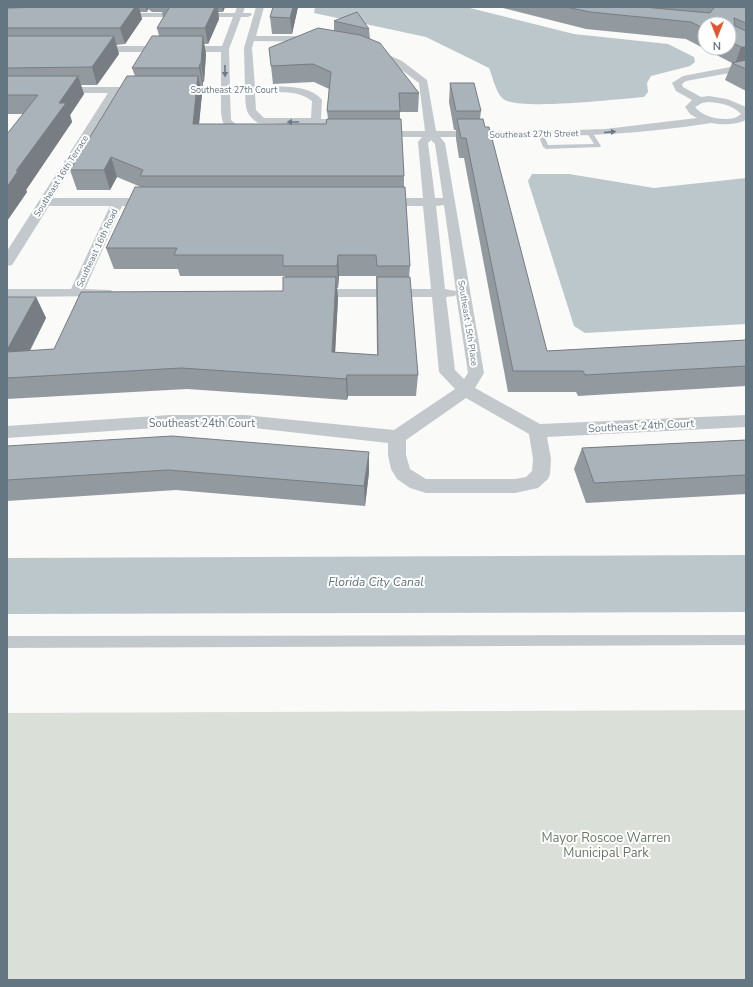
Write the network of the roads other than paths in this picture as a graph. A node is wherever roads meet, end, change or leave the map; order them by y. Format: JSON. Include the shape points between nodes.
{"nodes":[{"id":1,"x":239,"y":11,"type":"edge"},
{"id":2,"x":259,"y":11,"type":"edge"},
{"id":3,"x":105,"y":16,"type":"edge"},
{"id":4,"x":251,"y":38,"type":"junction"},
{"id":5,"x":326,"y":40,"type":"edge"},
{"id":6,"x":361,"y":47,"type":"edge"},
{"id":7,"x":85,"y":49,"type":"edge"},
{"id":8,"x":225,"y":49,"type":"junction"},
{"id":9,"x":746,"y":67,"type":"edge"},
{"id":10,"x":7,"y":90,"type":"edge"},
{"id":11,"x":115,"y":90,"type":"junction"},
{"id":12,"x":225,"y":90,"type":"junction"},
{"id":13,"x":250,"y":90,"type":"junction"},
{"id":14,"x":746,"y":99,"type":"edge"},
{"id":15,"x":699,"y":100,"type":"junction"},
{"id":16,"x":730,"y":102,"type":"junction"},
{"id":17,"x":690,"y":110,"type":"junction"},
{"id":18,"x":677,"y":111,"type":"dead end"},
{"id":19,"x":744,"y":116,"type":"edge"},
{"id":20,"x":710,"y":120,"type":"junction"},
{"id":21,"x":316,"y":122,"type":"junction"},
{"id":22,"x":361,"y":122,"type":"edge"},
{"id":23,"x":430,"y":125,"type":"junction"},
{"id":24,"x":590,"y":133,"type":"junction"},
{"id":25,"x":258,"y":134,"type":"edge"},
{"id":26,"x":364,"y":134,"type":"edge"},
{"id":27,"x":541,"y":134,"type":"junction"},
{"id":28,"x":44,"y":202,"type":"junction"},
{"id":29,"x":118,"y":202,"type":"junction"},
{"id":30,"x":166,"y":202,"type":"edge"},
{"id":31,"x":365,"y":202,"type":"edge"},
{"id":32,"x":429,"y":202,"type":"junction"},
{"id":33,"x":449,"y":202,"type":"junction"},
{"id":34,"x":7,"y":262,"type":"edge"},
{"id":35,"x":7,"y":293,"type":"edge"},
{"id":36,"x":76,"y":293,"type":"junction"},
{"id":37,"x":123,"y":293,"type":"edge"},
{"id":38,"x":297,"y":293,"type":"edge"},
{"id":39,"x":438,"y":293,"type":"junction"},
{"id":40,"x":463,"y":293,"type":"junction"},
{"id":41,"x":466,"y":390,"type":"junction"},
{"id":42,"x":746,"y":421,"type":"edge"},
{"id":43,"x":537,"y":431,"type":"junction"},
{"id":44,"x":7,"y":432,"type":"edge"},
{"id":45,"x":397,"y":437,"type":"junction"},
{"id":46,"x":746,"y":640,"type":"edge"},
{"id":47,"x":7,"y":642,"type":"edge"}],
"edges":[{"from":1,"to":2,"type":"street"},
{"from":1,"to":3,"type":"street"},
{"from":1,"to":8,"type":"street"},
{"from":2,"to":4,"type":"street"},
{"from":4,"to":5,"type":"street"},
{"from":4,"to":13,"type":"street","via":[[248,48]]},
{"from":6,"to":23,"type":"street","via":[[404,65],[424,82]]},
{"from":7,"to":8,"type":"street"},
{"from":8,"to":12,"type":"street","one_way":true},
{"from":9,"to":15,"type":"street","via":[[683,79],[677,83],[679,89]]},
{"from":10,"to":11,"type":"street","name":"Southeast 27th Court"},
{"from":11,"to":12,"type":"street","name":"Southeast 27th Court"},
{"from":11,"to":28,"type":"street","name":"Southeast 16th Terrace"},
{"from":12,"to":13,"type":"street","name":"Southeast 27th Court"},
{"from":12,"to":25,"type":"street","via":[[226,120],[231,128],[238,132]]},
{"from":21,"to":13,"type":"street","one_way":true,"via":[[262,121],[251,110]]},
{"from":13,"to":21,"type":"street","name":"Southeast 27th Court","via":[[283,90],[310,94],[317,100]]},
{"from":14,"to":16,"type":"street"},
{"from":15,"to":16,"type":"street"},
{"from":15,"to":17,"type":"street","via":[[691,104]]},
{"from":16,"to":19,"type":"street"},
{"from":17,"to":18,"type":"street"},
{"from":17,"to":20,"type":"street"},
{"from":19,"to":20,"type":"street","name":"Southeast 27th Street","via":[[720,121]]},
{"from":24,"to":20,"type":"street","name":"Southeast 27th Street","one_way":true},
{"from":21,"to":22,"type":"street"},
{"from":23,"to":26,"type":"street","name":"Southeast 27th Street"},
{"from":23,"to":27,"type":"street","name":"Southeast 27th Street"},
{"from":23,"to":32,"type":"street","via":[[423,142]]},
{"from":23,"to":33,"type":"street","name":"Southeast 15th Place","via":[[440,143]]},
{"from":24,"to":27,"type":"street","name":"Southeast 27th Street"},
{"from":24,"to":27,"type":"lane","via":[[598,146],[546,147]]},
{"from":28,"to":29,"type":"street"},
{"from":28,"to":34,"type":"street","name":"Southeast 16th Terrace"},
{"from":29,"to":30,"type":"street"},
{"from":29,"to":36,"type":"street","name":"Southeast 16th Road"},
{"from":31,"to":32,"type":"street"},
{"from":32,"to":33,"type":"street"},
{"from":32,"to":39,"type":"street"},
{"from":33,"to":40,"type":"street","name":"Southeast 15th Place"},
{"from":35,"to":36,"type":"street"},
{"from":36,"to":37,"type":"street"},
{"from":38,"to":39,"type":"street"},
{"from":39,"to":40,"type":"street"},
{"from":39,"to":41,"type":"street","via":[[447,372]]},
{"from":40,"to":41,"type":"street","name":"Southeast 15th Place","via":[[476,373]]},
{"from":41,"to":43,"type":"street"},
{"from":41,"to":45,"type":"street"},
{"from":42,"to":43,"type":"street","name":"Southeast 24th Court"},
{"from":43,"to":45,"type":"street","via":[[542,459],[541,474],[531,483],[515,486],[426,486],[412,482],[402,473],[396,458]]},
{"from":44,"to":45,"type":"street","name":"Southeast 24th Court","via":[[170,421],[245,421]]},
{"from":46,"to":47,"type":"lane"}]}
